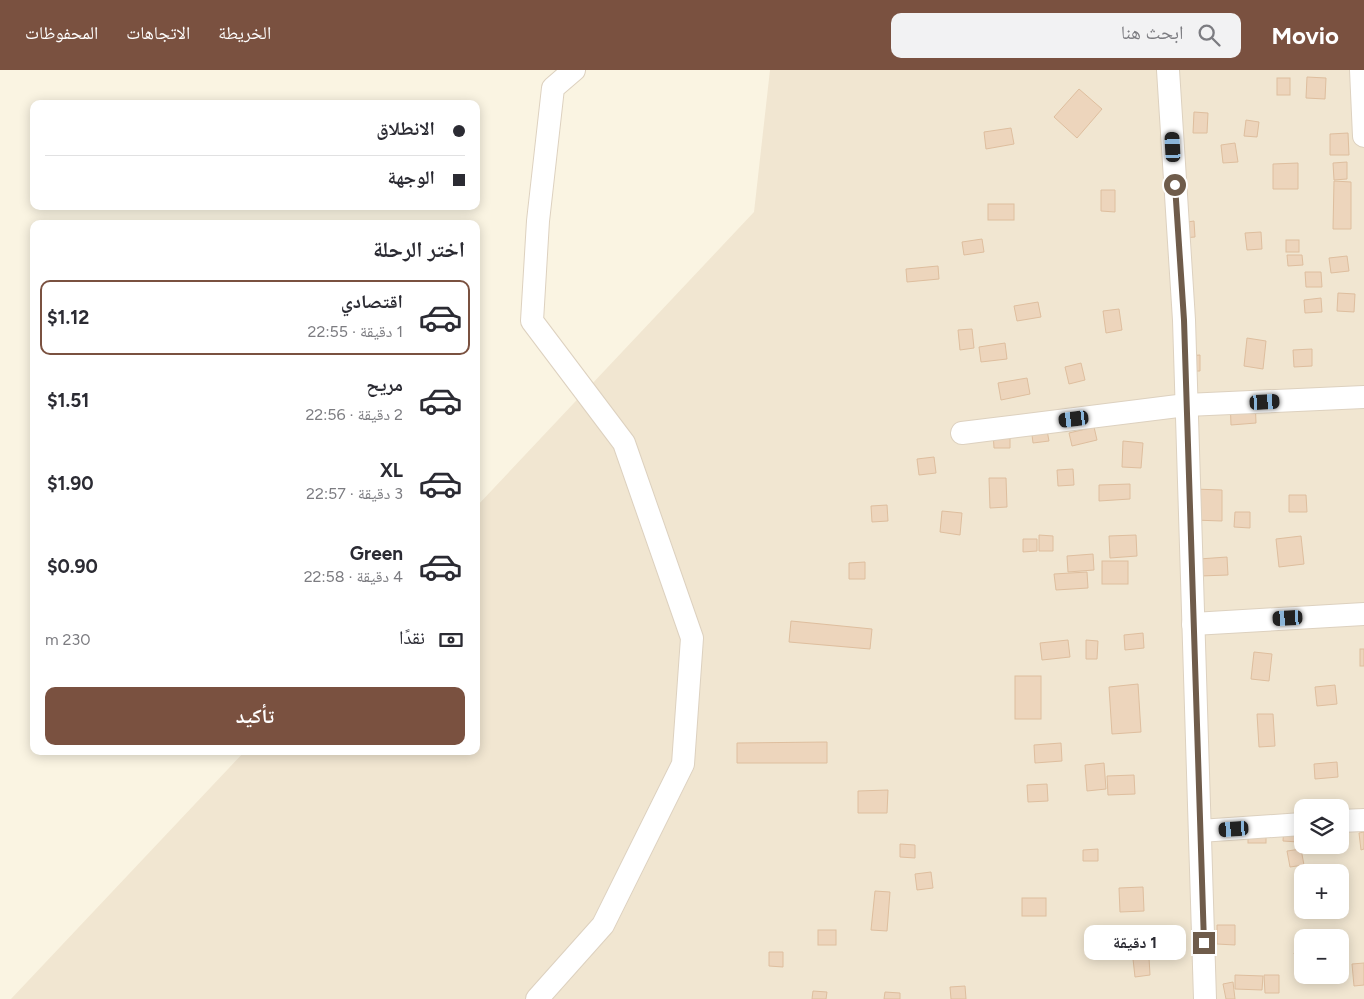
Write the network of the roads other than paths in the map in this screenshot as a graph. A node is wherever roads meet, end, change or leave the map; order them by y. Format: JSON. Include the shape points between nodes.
{"nodes":[{"id":1,"x":574,"y":70,"type":"edge"},
{"id":2,"x":1168,"y":70,"type":"edge"},
{"id":3,"x":1361,"y":70,"type":"edge"},
{"id":4,"x":1364,"y":136,"type":"edge"},
{"id":5,"x":1364,"y":397,"type":"edge"},
{"id":6,"x":1186,"y":406,"type":"junction"},
{"id":7,"x":962,"y":433,"type":"dead end"},
{"id":8,"x":1364,"y":614,"type":"edge"},
{"id":9,"x":1193,"y":624,"type":"junction"},
{"id":10,"x":1364,"y":820,"type":"edge"},
{"id":11,"x":1349,"y":821,"type":"edge"},
{"id":12,"x":1294,"y":825,"type":"edge"},
{"id":13,"x":1200,"y":831,"type":"junction"},
{"id":14,"x":555,"y":989,"type":"edge"},
{"id":15,"x":537,"y":999,"type":"edge"},
{"id":16,"x":1205,"y":999,"type":"edge"}],
"edges":[{"from":1,"to":14,"type":"street","via":[[553,88],[538,221],[532,321],[624,443],[692,638],[682,764],[602,925]]},
{"from":2,"to":6,"type":"street","via":[[1184,320]]},
{"from":3,"to":4,"type":"street"},
{"from":5,"to":6,"type":"street"},
{"from":6,"to":7,"type":"street"},
{"from":6,"to":9,"type":"street"},
{"from":8,"to":9,"type":"street"},
{"from":9,"to":13,"type":"street"},
{"from":10,"to":11,"type":"street"},
{"from":12,"to":13,"type":"street"},
{"from":13,"to":16,"type":"street"},
{"from":14,"to":15,"type":"street"}]}
